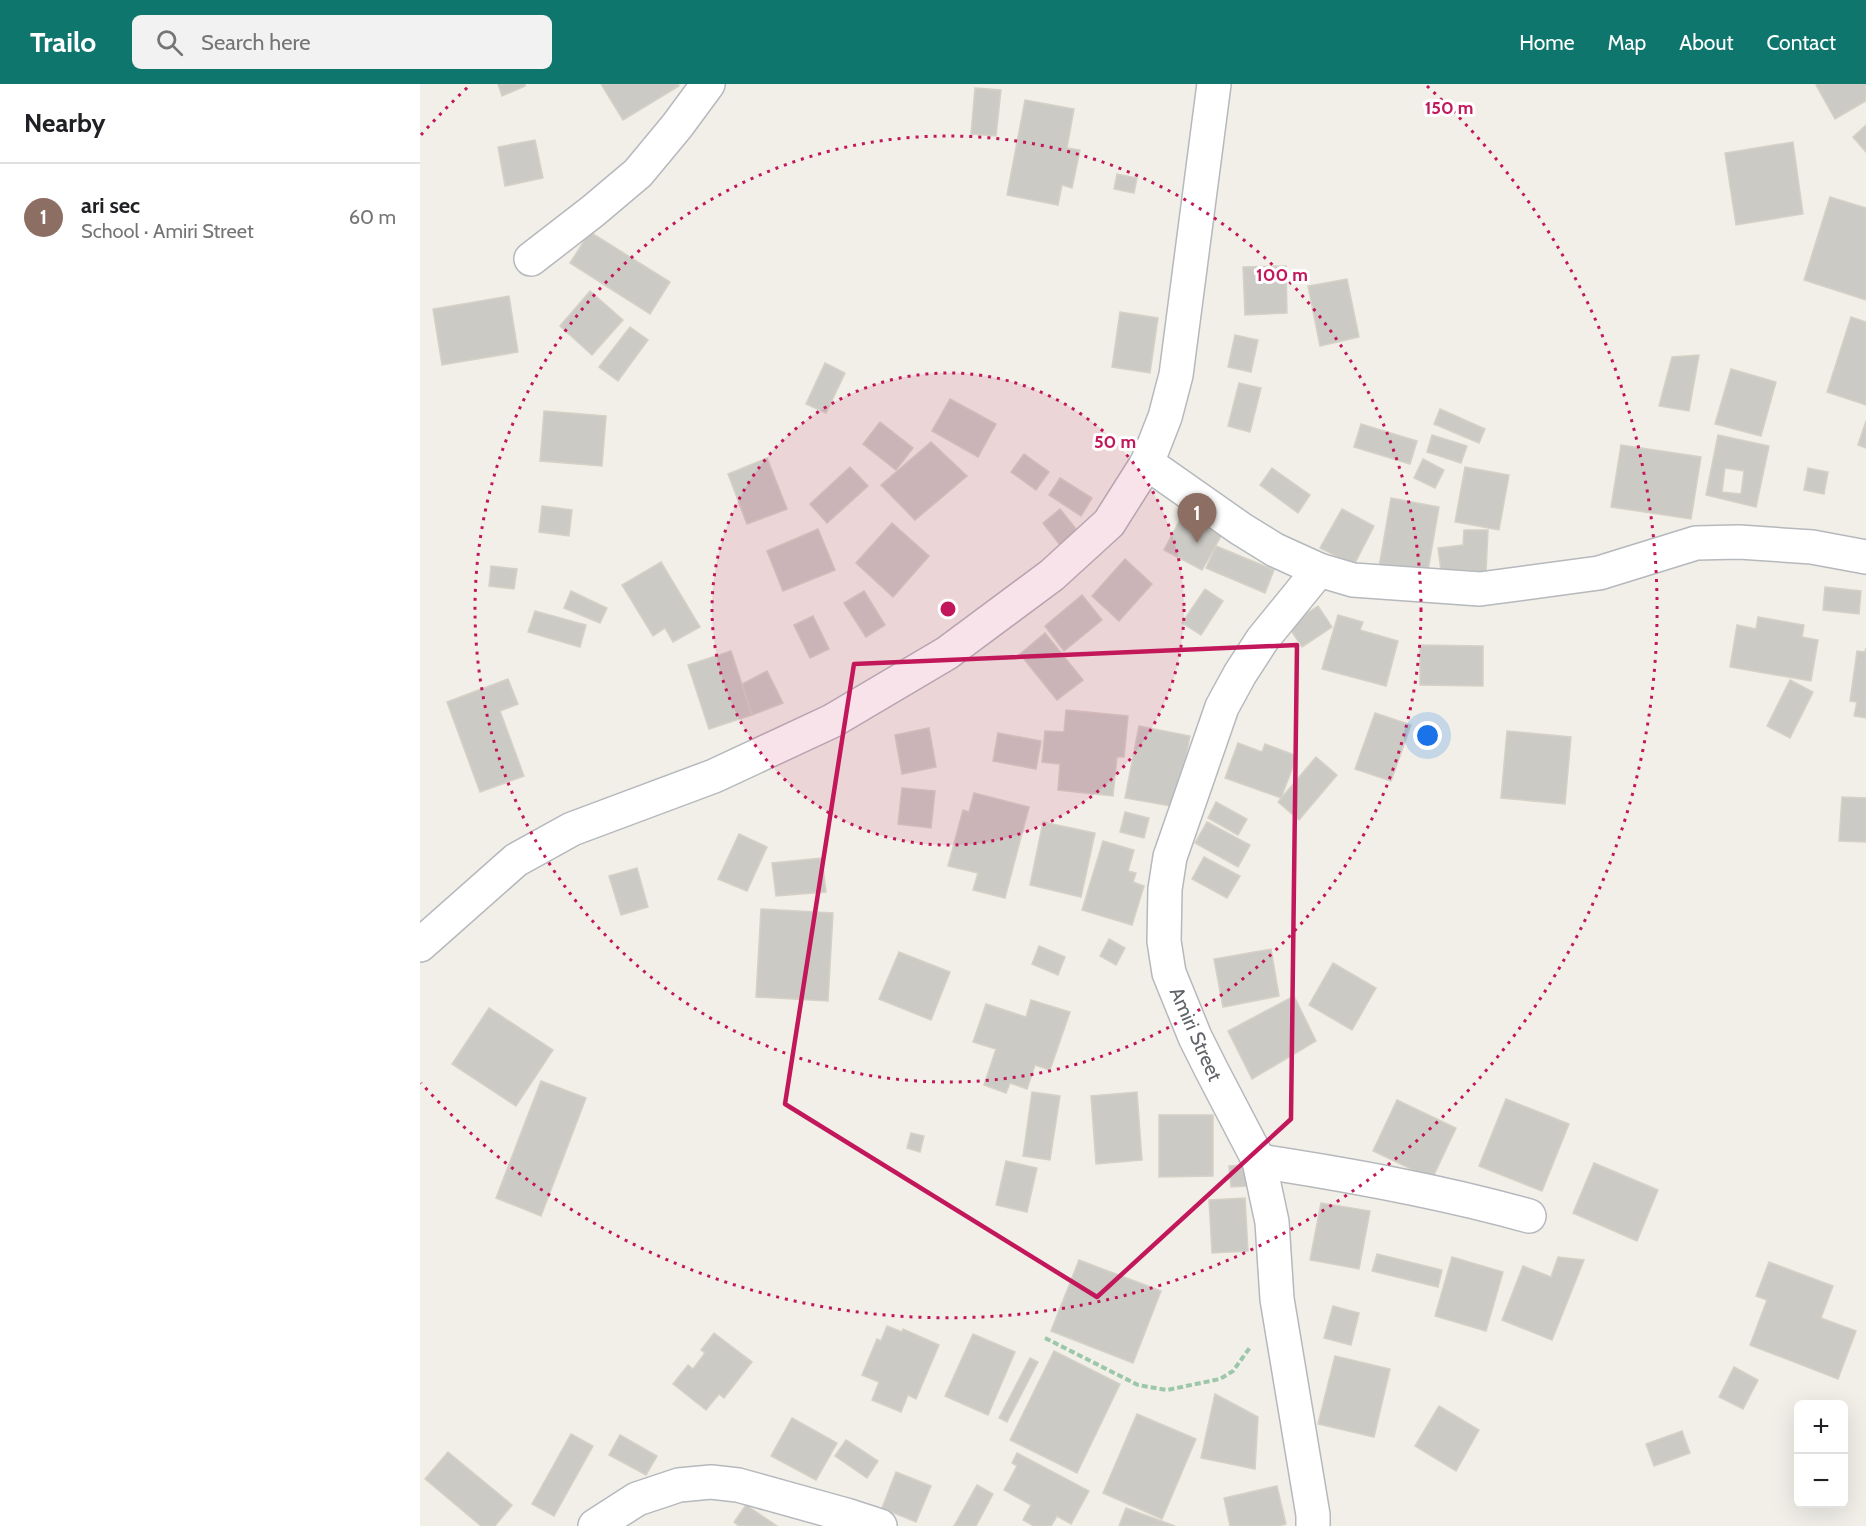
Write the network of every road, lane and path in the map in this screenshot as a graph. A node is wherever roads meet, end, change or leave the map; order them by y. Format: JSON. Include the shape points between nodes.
{"nodes":[{"id":1,"x":708,"y":84,"type":"edge"},
{"id":2,"x":1214,"y":84,"type":"edge"},
{"id":3,"x":531,"y":259,"type":"dead end"},
{"id":4,"x":1147,"y":463,"type":"junction"},
{"id":5,"x":1866,"y":557,"type":"edge"},
{"id":6,"x":1319,"y":570,"type":"junction"},
{"id":7,"x":420,"y":945,"type":"edge"},
{"id":8,"x":1259,"y":1161,"type":"junction"},
{"id":9,"x":1529,"y":1216,"type":"dead end"},
{"id":10,"x":1276,"y":1299,"type":"junction"},
{"id":11,"x":1046,"y":1338,"type":"dead end"},
{"id":12,"x":595,"y":1526,"type":"edge"},
{"id":13,"x":880,"y":1526,"type":"edge"},
{"id":14,"x":1313,"y":1526,"type":"edge"}],
"edges":[{"from":1,"to":3,"type":"street","via":[[638,173]]},
{"from":2,"to":4,"type":"street","via":[[1176,375],[1166,417]]},
{"from":4,"to":6,"type":"street","via":[[1241,529]]},
{"from":4,"to":7,"type":"street","via":[[1109,523],[1052,575],[947,653],[832,721],[714,776],[562,834],[516,860]]},
{"from":5,"to":6,"type":"street","via":[[1812,548],[1696,543],[1599,573],[1480,589],[1353,580]]},
{"from":6,"to":8,"type":"street","name":"Amiri Street","via":[[1262,640],[1222,707],[1170,856],[1165,889],[1164,940],[1169,973],[1212,1071]]},
{"from":8,"to":9,"type":"street","via":[[1371,1179]]},
{"from":8,"to":10,"type":"street","name":"Amiri Street","via":[[1272,1222]]},
{"from":10,"to":11,"type":"path","via":[[1233,1371],[1220,1379],[1167,1390],[1138,1385]]},
{"from":10,"to":14,"type":"street","name":"Amiri Street"},
{"from":12,"to":13,"type":"street","via":[[637,1498],[679,1485],[711,1482],[738,1485]]}]}
